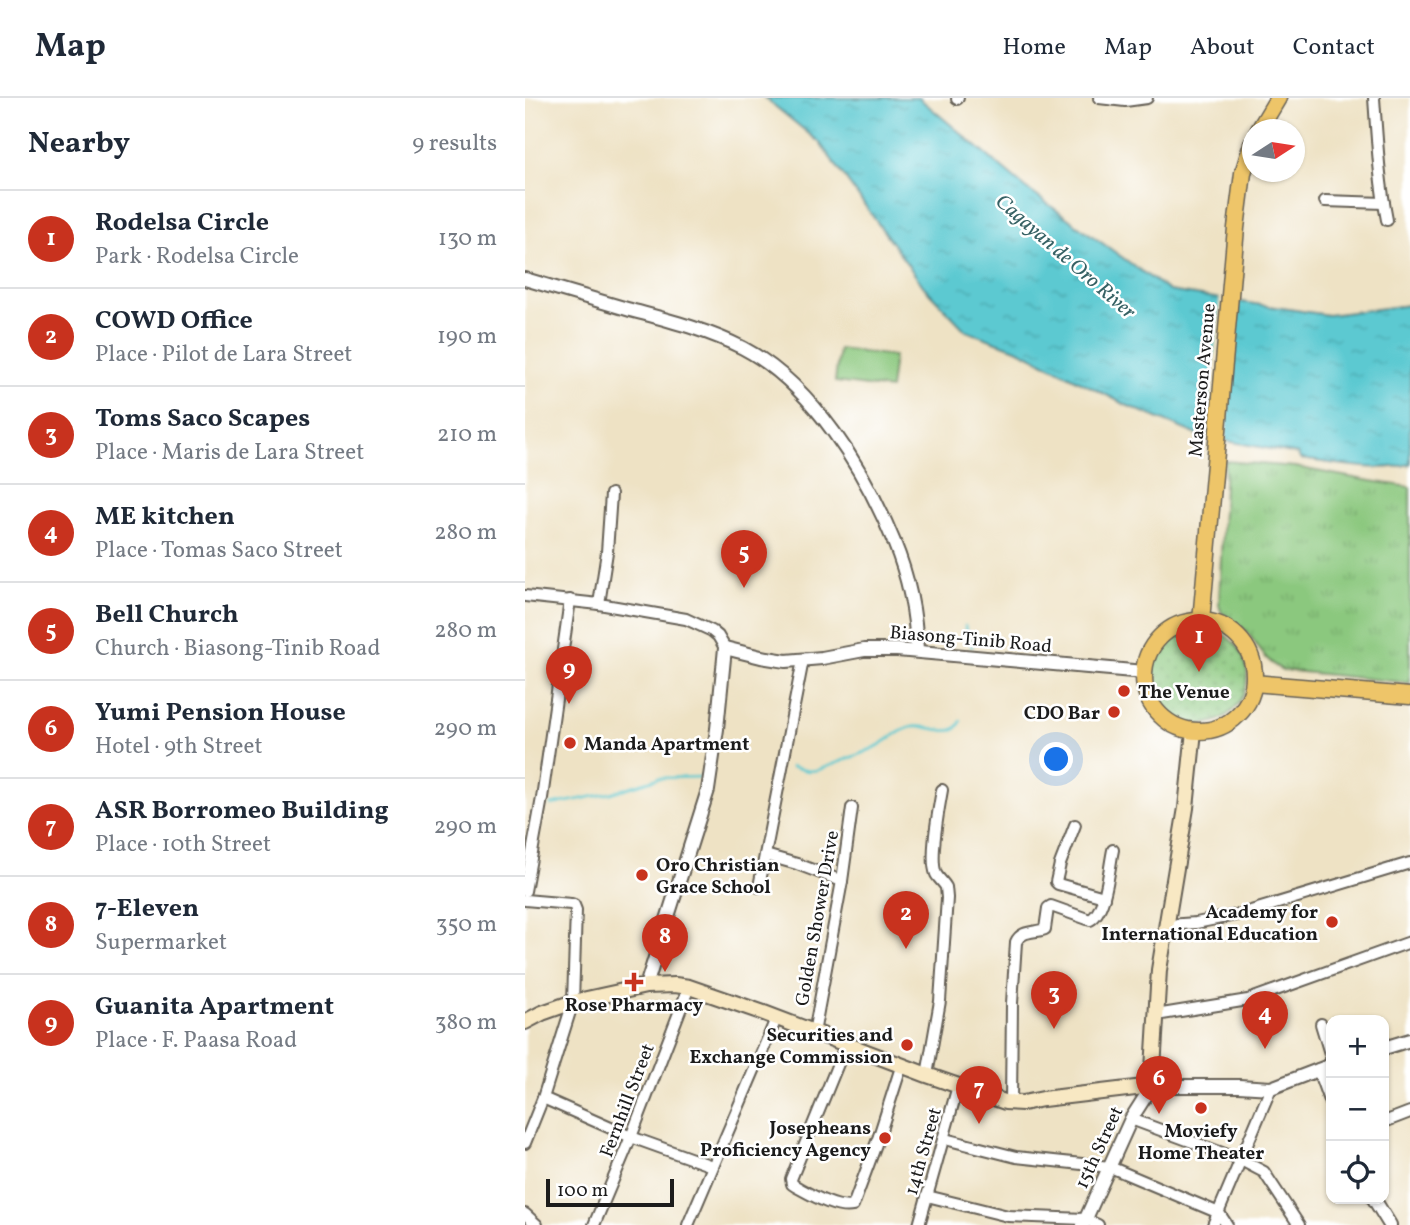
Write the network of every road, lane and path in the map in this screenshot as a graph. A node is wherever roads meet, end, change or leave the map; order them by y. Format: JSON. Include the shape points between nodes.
{"nodes":[{"id":1,"x":1099,"y":98,"type":"edge"},
{"id":2,"x":1147,"y":98,"type":"edge"},
{"id":3,"x":1278,"y":98,"type":"edge"},
{"id":4,"x":1374,"y":98,"type":"edge"},
{"id":5,"x":1126,"y":99,"type":"edge"},
{"id":6,"x":1266,"y":119,"type":"edge"},
{"id":7,"x":1242,"y":180,"type":"edge"},
{"id":8,"x":1325,"y":201,"type":"dead end"},
{"id":9,"x":1384,"y":203,"type":"junction"},
{"id":10,"x":1387,"y":220,"type":"dead end"},
{"id":11,"x":525,"y":279,"type":"edge"},
{"id":12,"x":611,"y":494,"type":"dead end"},
{"id":13,"x":526,"y":599,"type":"edge"},
{"id":14,"x":570,"y":600,"type":"junction"},
{"id":15,"x":599,"y":604,"type":"junction"},
{"id":16,"x":1201,"y":621,"type":"junction"},
{"id":17,"x":725,"y":648,"type":"junction"},
{"id":18,"x":917,"y":651,"type":"junction"},
{"id":19,"x":803,"y":660,"type":"junction"},
{"id":20,"x":1144,"y":673,"type":"junction"},
{"id":21,"x":1254,"y":683,"type":"junction"},
{"id":22,"x":1410,"y":696,"type":"edge"},
{"id":23,"x":1195,"y":731,"type":"junction"},
{"id":24,"x":941,"y":790,"type":"dead end"},
{"id":25,"x":852,"y":808,"type":"dead end"},
{"id":26,"x":1075,"y":825,"type":"dead end"},
{"id":27,"x":1113,"y":850,"type":"dead end"},
{"id":28,"x":765,"y":855,"type":"junction"},
{"id":29,"x":1410,"y":863,"type":"edge"},
{"id":30,"x":842,"y":881,"type":"junction"},
{"id":31,"x":759,"y":887,"type":"dead end"},
{"id":32,"x":525,"y":891,"type":"edge"},
{"id":33,"x":1104,"y":897,"type":"junction"},
{"id":34,"x":525,"y":900,"type":"edge"},
{"id":35,"x":1168,"y":925,"type":"junction"},
{"id":36,"x":1410,"y":942,"type":"edge"},
{"id":37,"x":646,"y":986,"type":"junction"},
{"id":38,"x":689,"y":987,"type":"junction"},
{"id":39,"x":573,"y":1002,"type":"junction"},
{"id":40,"x":1157,"y":1015,"type":"junction"},
{"id":41,"x":776,"y":1018,"type":"junction"},
{"id":42,"x":525,"y":1022,"type":"edge"},
{"id":43,"x":1321,"y":1024,"type":"dead end"},
{"id":44,"x":814,"y":1033,"type":"junction"},
{"id":45,"x":1326,"y":1040,"type":"edge"},
{"id":46,"x":1410,"y":1040,"type":"edge"},
{"id":47,"x":846,"y":1044,"type":"junction"},
{"id":48,"x":1389,"y":1046,"type":"edge"},
{"id":49,"x":902,"y":1064,"type":"junction"},
{"id":50,"x":1325,"y":1068,"type":"edge"},
{"id":51,"x":927,"y":1075,"type":"junction"},
{"id":52,"x":958,"y":1086,"type":"junction"},
{"id":53,"x":1152,"y":1086,"type":"junction"},
{"id":54,"x":1271,"y":1088,"type":"junction"},
{"id":55,"x":543,"y":1098,"type":"junction"},
{"id":56,"x":1011,"y":1102,"type":"junction"},
{"id":57,"x":1410,"y":1112,"type":"edge"},
{"id":58,"x":1131,"y":1119,"type":"junction"},
{"id":59,"x":1389,"y":1120,"type":"edge"},
{"id":60,"x":631,"y":1137,"type":"junction"},
{"id":61,"x":945,"y":1139,"type":"junction"},
{"id":62,"x":525,"y":1143,"type":"edge"},
{"id":63,"x":1241,"y":1160,"type":"junction"},
{"id":64,"x":712,"y":1166,"type":"junction"},
{"id":65,"x":1110,"y":1167,"type":"junction"},
{"id":66,"x":927,"y":1196,"type":"junction"},
{"id":67,"x":1377,"y":1204,"type":"edge"},
{"id":68,"x":1219,"y":1213,"type":"junction"},
{"id":69,"x":525,"y":1214,"type":"edge"},
{"id":70,"x":1084,"y":1222,"type":"edge"},
{"id":71,"x":537,"y":1225,"type":"edge"},
{"id":72,"x":594,"y":1225,"type":"edge"},
{"id":73,"x":688,"y":1225,"type":"edge"},
{"id":74,"x":919,"y":1225,"type":"edge"},
{"id":75,"x":1098,"y":1225,"type":"edge"},
{"id":76,"x":1213,"y":1225,"type":"edge"},
{"id":77,"x":1227,"y":1225,"type":"edge"},
{"id":78,"x":1299,"y":1225,"type":"edge"},
{"id":79,"x":1390,"y":1225,"type":"edge"}],
"edges":[{"from":1,"to":5,"type":"street"},
{"from":2,"to":5,"type":"street"},
{"from":3,"to":6,"type":"main road"},
{"from":4,"to":9,"type":"street"},
{"from":7,"to":16,"type":"main road","name":"Masterson Avenue"},
{"from":8,"to":9,"type":"street"},
{"from":9,"to":10,"type":"street"},
{"from":11,"to":18,"type":"street","via":[[699,329],[747,350],[791,382],[812,404],[874,500],[894,543],[910,597]]},
{"from":12,"to":15,"type":"street"},
{"from":13,"to":14,"type":"street"},
{"from":14,"to":15,"type":"street"},
{"from":14,"to":32,"type":"street"},
{"from":15,"to":17,"type":"street","via":[[686,619],[712,631]]},
{"from":16,"to":20,"type":"main road","via":[[1184,623],[1162,635],[1151,648]]},
{"from":16,"to":21,"type":"main road","via":[[1224,627],[1243,643]]},
{"from":17,"to":19,"type":"street","name":"Biasong-Tinib Road","via":[[773,660]]},
{"from":17,"to":37,"type":"street","via":[[708,790]]},
{"from":18,"to":19,"type":"street","name":"Biasong-Tinib Road","via":[[864,650]]},
{"from":18,"to":20,"type":"street","name":"Biasong-Tinib Road"},
{"from":19,"to":28,"type":"street"},
{"from":20,"to":23,"type":"main road","via":[[1146,692],[1159,714],[1180,728]]},
{"from":21,"to":22,"type":"main road"},
{"from":21,"to":23,"type":"main road","via":[[1247,704],[1230,722]]},
{"from":23,"to":35,"type":"main road"},
{"from":24,"to":51,"type":"street","via":[[935,873],[947,891],[940,1001]]},
{"from":25,"to":30,"type":"street","name":"Golden Shower Drive"},
{"from":26,"to":33,"type":"street","via":[[1056,882]]},
{"from":27,"to":33,"type":"street"},
{"from":28,"to":30,"type":"street"},
{"from":28,"to":31,"type":"street"},
{"from":29,"to":35,"type":"street","via":[[1241,914]]},
{"from":30,"to":44,"type":"street","name":"Golden Shower Drive"},
{"from":33,"to":56,"type":"street","via":[[1090,920],[1051,906],[1045,929],[1021,934],[1016,942]]},
{"from":34,"to":39,"type":"street","via":[[574,905]]},
{"from":35,"to":40,"type":"main road"},
{"from":36,"to":40,"type":"street","via":[[1248,1000]]},
{"from":37,"to":38,"type":"main road"},
{"from":37,"to":39,"type":"main road"},
{"from":38,"to":41,"type":"main road"},
{"from":38,"to":60,"type":"street","name":"Fernhill Street"},
{"from":39,"to":42,"type":"main road"},
{"from":39,"to":55,"type":"street"},
{"from":40,"to":53,"type":"main road"},
{"from":41,"to":44,"type":"main road"},
{"from":41,"to":64,"type":"street"},
{"from":43,"to":45,"type":"street"},
{"from":44,"to":47,"type":"main road"},
{"from":46,"to":48,"type":"street"},
{"from":47,"to":49,"type":"main road"},
{"from":47,"to":49,"type":"street","via":[[791,1179],[795,1186],[844,1207],[853,1206]]},
{"from":49,"to":51,"type":"main road"},
{"from":50,"to":54,"type":"street"},
{"from":51,"to":52,"type":"main road"},
{"from":52,"to":56,"type":"main road"},
{"from":52,"to":61,"type":"street","name":"14th Street"},
{"from":53,"to":54,"type":"street"},
{"from":53,"to":56,"type":"main road"},
{"from":53,"to":58,"type":"street","name":"15th Street"},
{"from":54,"to":63,"type":"street"},
{"from":55,"to":60,"type":"street"},
{"from":55,"to":62,"type":"street"},
{"from":57,"to":59,"type":"street"},
{"from":58,"to":63,"type":"street"},
{"from":58,"to":65,"type":"street","name":"15th Street"},
{"from":60,"to":64,"type":"street"},
{"from":60,"to":72,"type":"street","name":"Fernhill Street"},
{"from":61,"to":65,"type":"street","via":[[1016,1157]]},
{"from":61,"to":66,"type":"street","name":"14th Street"},
{"from":63,"to":68,"type":"street"},
{"from":63,"to":78,"type":"street","via":[[1264,1172]]},
{"from":64,"to":73,"type":"street"},
{"from":65,"to":68,"type":"street"},
{"from":65,"to":70,"type":"street","name":"15th Street"},
{"from":66,"to":70,"type":"street","via":[[1008,1216]]},
{"from":66,"to":74,"type":"street","name":"14th Street"},
{"from":67,"to":79,"type":"street"},
{"from":68,"to":76,"type":"street"},
{"from":68,"to":77,"type":"street"},
{"from":69,"to":71,"type":"street"},
{"from":70,"to":75,"type":"street"}]}
